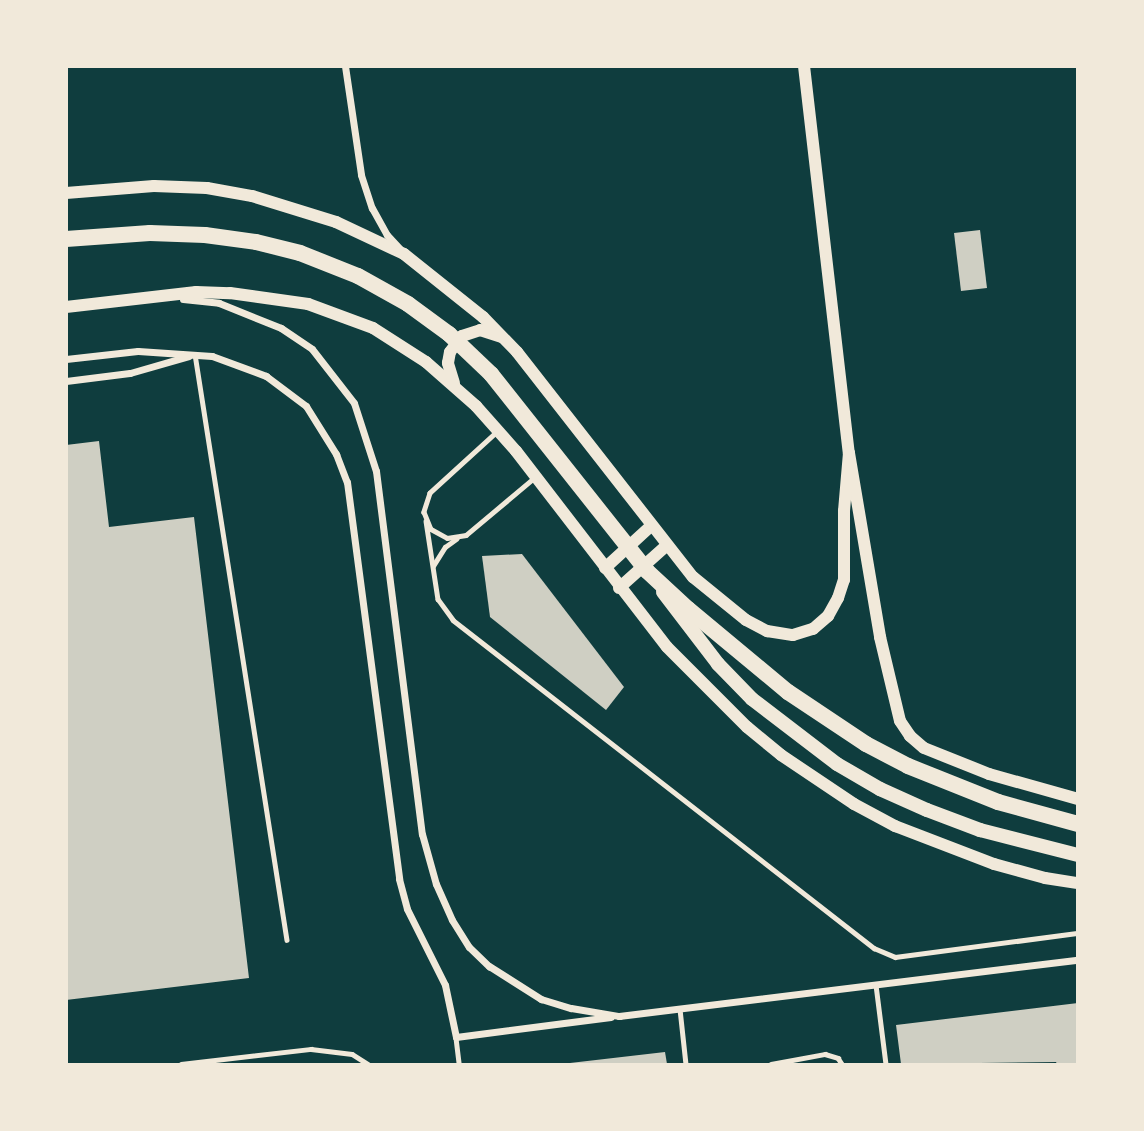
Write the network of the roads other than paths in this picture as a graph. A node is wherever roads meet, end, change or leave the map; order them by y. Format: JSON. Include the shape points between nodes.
{"nodes":[{"id":1,"x":345,"y":66,"type":"edge"},
{"id":2,"x":810,"y":66,"type":"edge"},
{"id":3,"x":804,"y":73,"type":"edge"},
{"id":4,"x":66,"y":193,"type":"edge"},
{"id":5,"x":66,"y":239,"type":"edge"},
{"id":6,"x":404,"y":254,"type":"junction"},
{"id":7,"x":144,"y":298,"type":"junction"},
{"id":8,"x":66,"y":307,"type":"edge"},
{"id":9,"x":504,"y":338,"type":"junction"},
{"id":10,"x":195,"y":354,"type":"junction"},
{"id":11,"x":66,"y":359,"type":"edge"},
{"id":12,"x":66,"y":381,"type":"edge"},
{"id":13,"x":456,"y":388,"type":"junction"},
{"id":14,"x":499,"y":431,"type":"junction"},
{"id":15,"x":849,"y":453,"type":"junction"},
{"id":16,"x":536,"y":477,"type":"junction"},
{"id":17,"x":426,"y":521,"type":"junction"},
{"id":18,"x":651,"y":526,"type":"junction"},
{"id":19,"x":457,"y":538,"type":"junction"},
{"id":20,"x":666,"y":546,"type":"junction"},
{"id":21,"x":433,"y":567,"type":"junction"},
{"id":22,"x":605,"y":568,"type":"junction"},
{"id":23,"x":648,"y":571,"type":"junction"},
{"id":24,"x":619,"y":587,"type":"junction"},
{"id":25,"x":1077,"y":799,"type":"edge"},
{"id":26,"x":1077,"y":824,"type":"edge"},
{"id":27,"x":1077,"y":855,"type":"edge"},
{"id":28,"x":1077,"y":883,"type":"edge"},
{"id":29,"x":1077,"y":933,"type":"edge"},
{"id":30,"x":287,"y":940,"type":"dead end"},
{"id":31,"x":1077,"y":960,"type":"edge"},
{"id":32,"x":876,"y":984,"type":"junction"},
{"id":33,"x":680,"y":1009,"type":"junction"},
{"id":34,"x":619,"y":1016,"type":"junction"},
{"id":35,"x":456,"y":1037,"type":"junction"},
{"id":36,"x":181,"y":1065,"type":"edge"},
{"id":37,"x":368,"y":1065,"type":"edge"},
{"id":38,"x":459,"y":1065,"type":"edge"},
{"id":39,"x":686,"y":1065,"type":"edge"},
{"id":40,"x":771,"y":1065,"type":"edge"},
{"id":41,"x":842,"y":1065,"type":"edge"},
{"id":42,"x":886,"y":1065,"type":"edge"}],
"edges":[{"from":1,"to":6,"type":"street","via":[[361,176],[382,226]]},
{"from":2,"to":3,"type":"lane"},
{"from":3,"to":15,"type":"street"},
{"from":4,"to":6,"type":"street","via":[[155,186],[252,196],[337,222]]},
{"from":5,"to":23,"type":"highway","via":[[150,233],[256,242],[358,276],[408,304],[491,374]]},
{"from":6,"to":9,"type":"street","via":[[456,293]]},
{"from":7,"to":8,"type":"street"},
{"from":7,"to":13,"type":"street","via":[[230,293],[308,304],[373,328]]},
{"from":7,"to":34,"type":"street","via":[[219,303],[281,328],[312,349],[354,403],[376,471],[422,834],[436,884],[470,947],[500,974],[541,999]]},
{"from":9,"to":13,"type":"street","via":[[480,330],[462,336],[448,363]]},
{"from":9,"to":18,"type":"street"},
{"from":10,"to":11,"type":"street","via":[[138,351]]},
{"from":10,"to":12,"type":"street","via":[[130,373]]},
{"from":10,"to":30,"type":"lane"},
{"from":10,"to":35,"type":"street","via":[[239,363],[288,390],[306,406],[336,454],[347,482],[399,879],[407,909],[442,977]]},
{"from":13,"to":14,"type":"street"},
{"from":14,"to":16,"type":"street"},
{"from":14,"to":17,"type":"lane","via":[[430,493],[425,502]]},
{"from":15,"to":20,"type":"street","via":[[844,580],[828,616],[813,629],[793,635],[767,631],[746,620],[693,577]]},
{"from":15,"to":25,"type":"street","via":[[880,636],[905,729],[924,748],[952,760]]},
{"from":16,"to":19,"type":"lane"},
{"from":16,"to":22,"type":"street"},
{"from":17,"to":19,"type":"lane","via":[[438,535]]},
{"from":17,"to":21,"type":"lane"},
{"from":18,"to":20,"type":"street"},
{"from":18,"to":22,"type":"street"},
{"from":19,"to":21,"type":"lane","via":[[445,547]]},
{"from":20,"to":24,"type":"street"},
{"from":21,"to":29,"type":"lane","via":[[438,599],[453,620],[884,955]]},
{"from":22,"to":24,"type":"street"},
{"from":23,"to":26,"type":"highway","via":[[788,692],[866,744],[951,785]]},
{"from":23,"to":27,"type":"main road","via":[[727,673],[782,724],[828,758],[927,810],[980,830]]},
{"from":24,"to":28,"type":"street","via":[[667,647],[738,719],[835,792],[895,826],[947,848]]},
{"from":31,"to":32,"type":"street"},
{"from":32,"to":33,"type":"street"},
{"from":32,"to":42,"type":"lane"},
{"from":33,"to":34,"type":"street"},
{"from":33,"to":39,"type":"lane"},
{"from":34,"to":35,"type":"street"},
{"from":35,"to":38,"type":"lane"},
{"from":36,"to":37,"type":"lane","via":[[311,1049],[352,1054]]},
{"from":40,"to":41,"type":"lane","via":[[825,1054],[838,1058]]}]}
